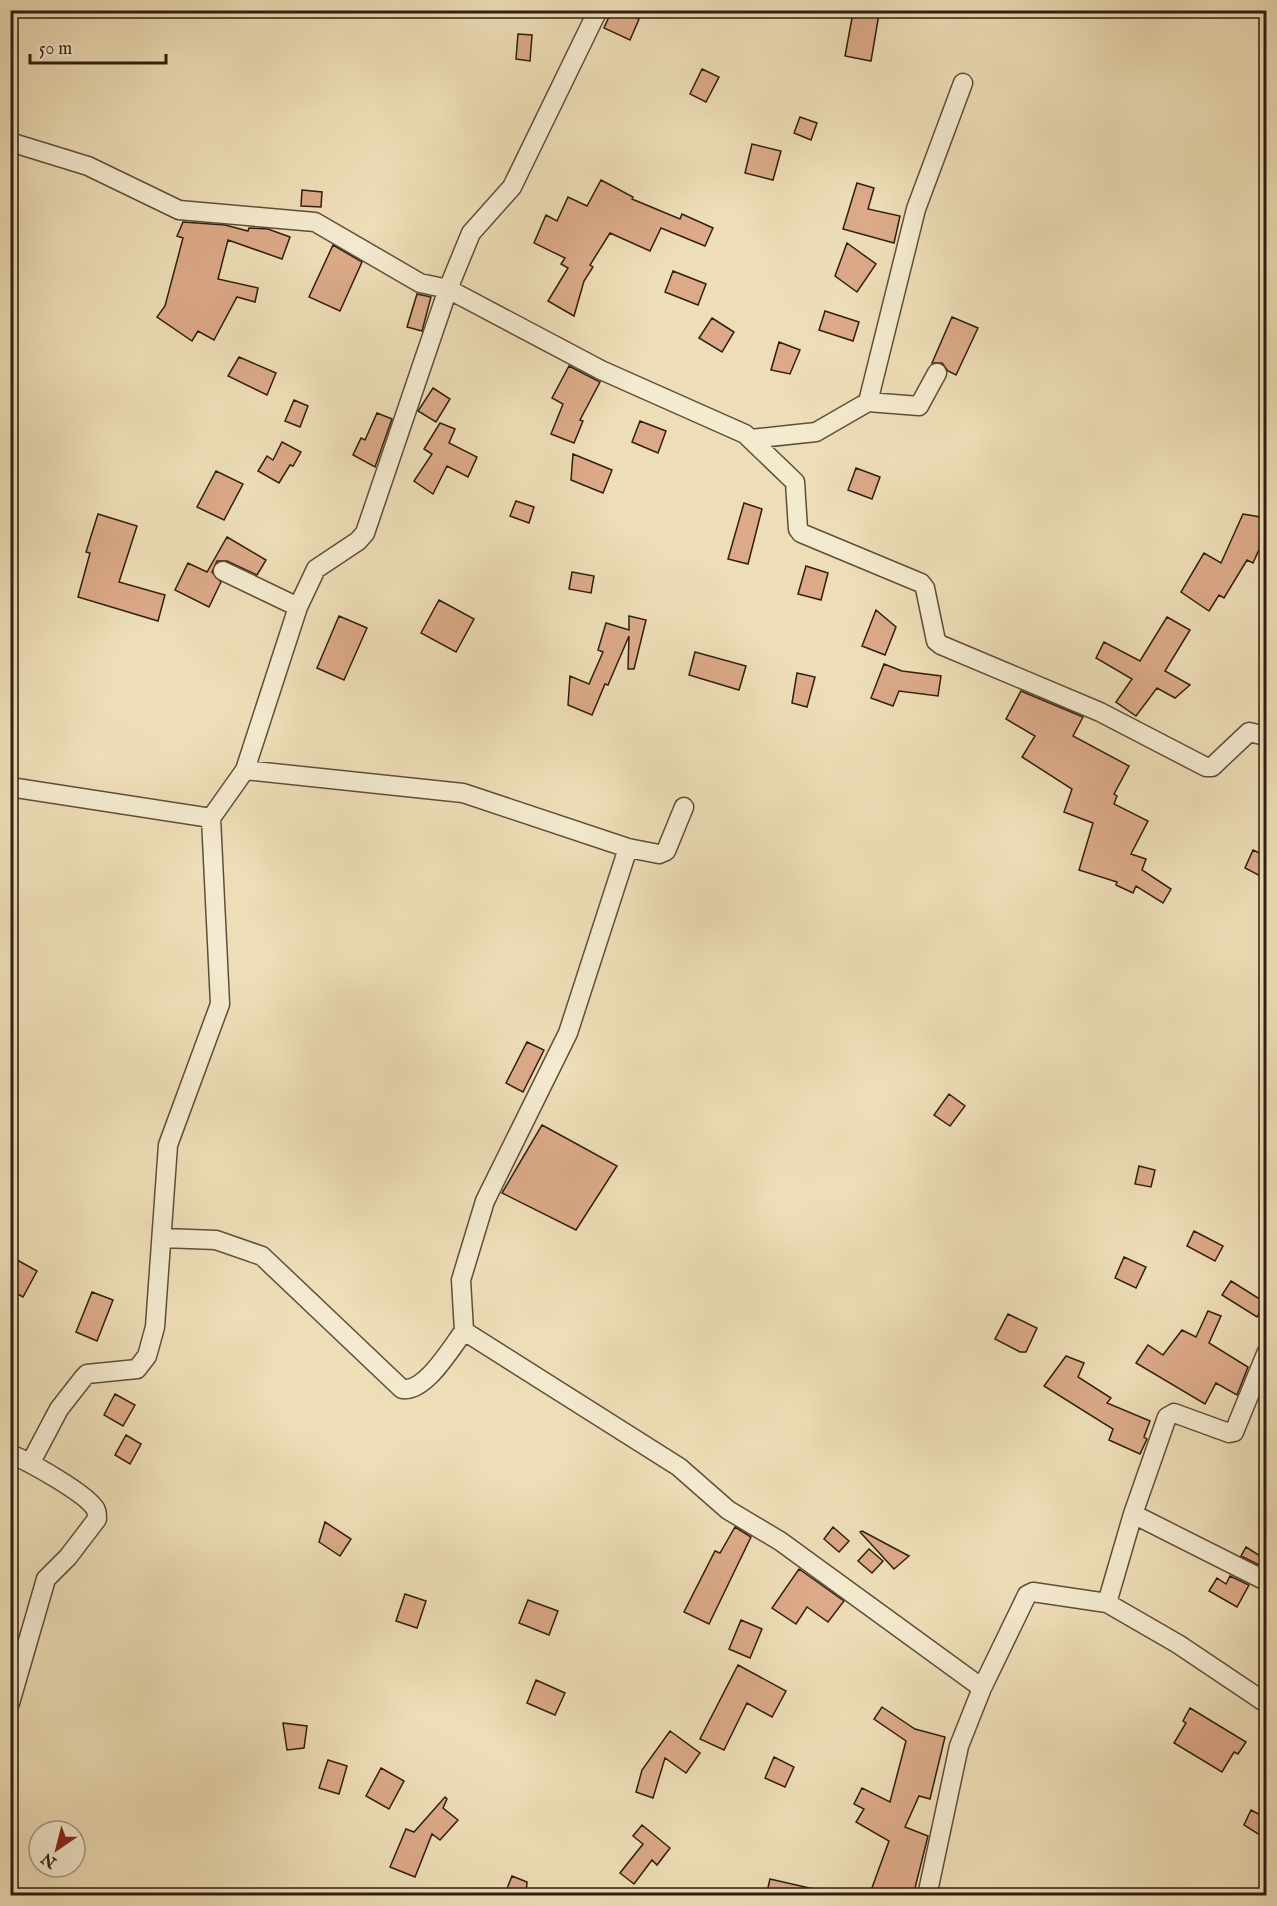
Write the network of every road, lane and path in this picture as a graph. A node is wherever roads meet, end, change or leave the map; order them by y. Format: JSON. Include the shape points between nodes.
{"nodes":[{"id":1,"x":598,"y":10,"type":"edge"},
{"id":2,"x":963,"y":83,"type":"dead end"},
{"id":3,"x":10,"y":142,"type":"edge"},
{"id":4,"x":448,"y":289,"type":"junction"},
{"id":5,"x":937,"y":373,"type":"dead end"},
{"id":6,"x":868,"y":402,"type":"junction"},
{"id":7,"x":751,"y":439,"type":"junction"},
{"id":8,"x":223,"y":571,"type":"dead end"},
{"id":9,"x":298,"y":607,"type":"junction"},
{"id":10,"x":1266,"y":736,"type":"edge"},
{"id":11,"x":245,"y":770,"type":"junction"},
{"id":12,"x":10,"y":787,"type":"edge"},
{"id":13,"x":684,"y":807,"type":"dead end"},
{"id":14,"x":211,"y":818,"type":"junction"},
{"id":15,"x":628,"y":848,"type":"junction"},
{"id":16,"x":163,"y":1238,"type":"junction"},
{"id":17,"x":465,"y":1331,"type":"junction"},
{"id":18,"x":1266,"y":1354,"type":"edge"},
{"id":19,"x":10,"y":1454,"type":"edge"},
{"id":20,"x":31,"y":1462,"type":"junction"},
{"id":21,"x":1133,"y":1514,"type":"junction"},
{"id":22,"x":1266,"y":1581,"type":"edge"},
{"id":23,"x":1107,"y":1603,"type":"junction"},
{"id":24,"x":982,"y":1688,"type":"junction"},
{"id":25,"x":10,"y":1703,"type":"edge"},
{"id":26,"x":1266,"y":1703,"type":"edge"},
{"id":27,"x":927,"y":1896,"type":"edge"}],
"edges":[{"from":1,"to":4,"type":"street","via":[[512,187],[471,232]]},
{"from":2,"to":6,"type":"street","via":[[916,209]]},
{"from":3,"to":4,"type":"street","via":[[88,166],[179,210],[315,222],[420,283]]},
{"from":4,"to":7,"type":"street","via":[[602,370]]},
{"from":4,"to":9,"type":"street","via":[[365,533],[319,565]]},
{"from":5,"to":6,"type":"street","via":[[919,406]]},
{"from":6,"to":7,"type":"street","via":[[816,432]]},
{"from":7,"to":10,"type":"street","via":[[795,482],[801,533],[921,584],[936,641],[941,645],[1100,712],[1206,767],[1212,767],[1250,732]]},
{"from":8,"to":9,"type":"street"},
{"from":9,"to":11,"type":"street"},
{"from":11,"to":14,"type":"street"},
{"from":11,"to":15,"type":"street","via":[[463,793]]},
{"from":12,"to":14,"type":"street"},
{"from":13,"to":15,"type":"street","via":[[666,851],[659,854]]},
{"from":14,"to":16,"type":"street","via":[[220,1004],[168,1145]]},
{"from":15,"to":17,"type":"street","via":[[568,1033],[485,1202],[461,1280]]},
{"from":16,"to":17,"type":"street","via":[[216,1240],[262,1256],[402,1389],[422,1385]]},
{"from":16,"to":20,"type":"street","via":[[155,1328],[147,1356],[137,1369],[87,1374],[60,1409]]},
{"from":17,"to":24,"type":"street","via":[[679,1467],[728,1510],[780,1541]]},
{"from":18,"to":21,"type":"street","via":[[1234,1432],[1170,1413]]},
{"from":19,"to":20,"type":"street"},
{"from":20,"to":25,"type":"street","via":[[88,1500],[97,1519],[46,1579]]},
{"from":21,"to":22,"type":"street"},
{"from":21,"to":23,"type":"street"},
{"from":23,"to":24,"type":"street","via":[[1033,1592],[1027,1595]]},
{"from":23,"to":26,"type":"street","via":[[1178,1644]]},
{"from":24,"to":27,"type":"street","via":[[959,1746]]}]}
